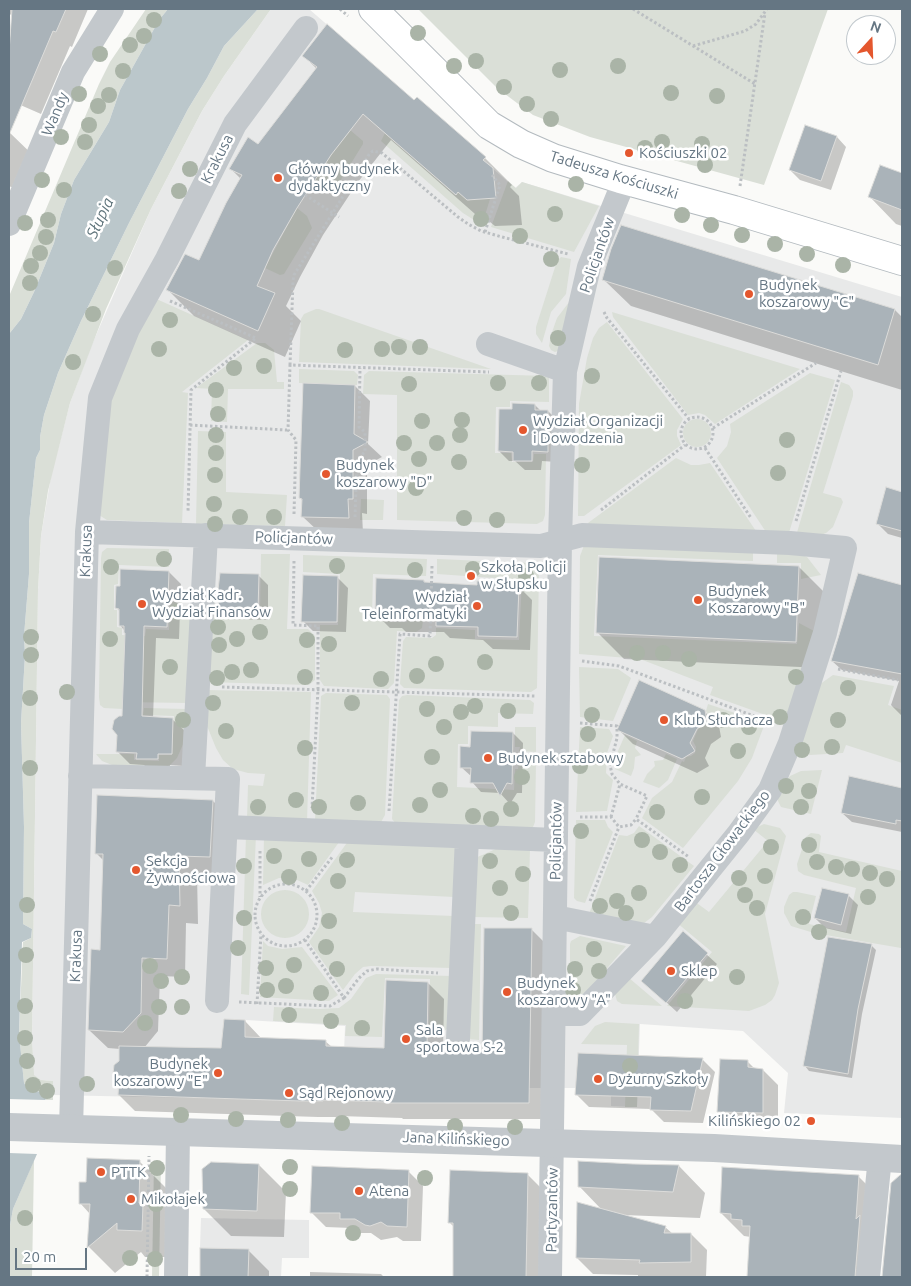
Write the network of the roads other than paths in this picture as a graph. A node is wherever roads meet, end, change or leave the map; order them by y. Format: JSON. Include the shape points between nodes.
{"nodes":[{"id":1,"x":112,"y":9,"type":"edge"},
{"id":2,"x":373,"y":9,"type":"edge"},
{"id":3,"x":306,"y":28,"type":"dead end"},
{"id":4,"x":624,"y":180,"type":"junction"},
{"id":5,"x":9,"y":224,"type":"edge"},
{"id":6,"x":902,"y":260,"type":"edge"},
{"id":7,"x":488,"y":344,"type":"dead end"},
{"id":8,"x":566,"y":371,"type":"junction"},
{"id":9,"x":87,"y":532,"type":"junction"},
{"id":10,"x":197,"y":535,"type":"junction"},
{"id":11,"x":571,"y":538,"type":"junction"},
{"id":12,"x":80,"y":776,"type":"junction"},
{"id":13,"x":193,"y":778,"type":"junction"},
{"id":14,"x":226,"y":827,"type":"junction"},
{"id":15,"x":468,"y":837,"type":"junction"},
{"id":16,"x":556,"y":840,"type":"junction"},
{"id":17,"x":555,"y":917,"type":"junction"},
{"id":18,"x":654,"y":937,"type":"junction"},
{"id":19,"x":217,"y":1001,"type":"road end"},
{"id":20,"x":554,"y":1014,"type":"junction"},
{"id":21,"x":458,"y":1039,"type":"dead end"},
{"id":22,"x":9,"y":1127,"type":"edge"},
{"id":23,"x":61,"y":1129,"type":"junction"},
{"id":24,"x":178,"y":1132,"type":"junction"},
{"id":25,"x":553,"y":1142,"type":"junction"},
{"id":26,"x":891,"y":1158,"type":"edge"},
{"id":27,"x":176,"y":1277,"type":"edge"},
{"id":28,"x":550,"y":1277,"type":"edge"},
{"id":29,"x":868,"y":1277,"type":"edge"}],
"edges":[{"from":1,"to":5,"type":"street","name":"Wandy","via":[[73,72]]},
{"from":2,"to":4,"type":"main road","name":"Tadeusza Kościuszki","via":[[489,124],[521,144],[553,158]]},
{"from":3,"to":9,"type":"street","name":"Krakusa","via":[[235,124],[128,329],[100,398]]},
{"from":4,"to":6,"type":"main road","name":"Tadeusza Kościuszki","via":[[737,198]]},
{"from":4,"to":8,"type":"street","name":"Policjantów","via":[[589,267]]},
{"from":7,"to":8,"type":"street"},
{"from":8,"to":11,"type":"street","name":"Policjantów"},
{"from":9,"to":10,"type":"street","name":"Policjantów"},
{"from":9,"to":12,"type":"street","name":"Krakusa"},
{"from":10,"to":11,"type":"street","name":"Policjantów","via":[[541,546]]},
{"from":10,"to":13,"type":"street"},
{"from":11,"to":16,"type":"street","name":"Policjantów","via":[[559,658]]},
{"from":11,"to":18,"type":"street","name":"Bartosza Głowackiego","via":[[778,543],[845,548],[825,633],[790,743],[770,790]]},
{"from":12,"to":13,"type":"street"},
{"from":12,"to":23,"type":"street","name":"Krakusa"},
{"from":13,"to":14,"type":"street","via":[[228,779]]},
{"from":14,"to":15,"type":"street"},
{"from":14,"to":19,"type":"street"},
{"from":15,"to":16,"type":"street"},
{"from":15,"to":21,"type":"street"},
{"from":16,"to":17,"type":"street","name":"Policjantów"},
{"from":17,"to":18,"type":"street"},
{"from":17,"to":20,"type":"street","name":"Policjantów"},
{"from":18,"to":20,"type":"street","name":"Bartosza Głowackiego","via":[[580,1014]]},
{"from":20,"to":25,"type":"street","name":"Policjantów"},
{"from":22,"to":23,"type":"street","name":"Jana Kilińskiego"},
{"from":23,"to":24,"type":"street","name":"Jana Kilińskiego"},
{"from":24,"to":25,"type":"street","name":"Jana Kilińskiego"},
{"from":24,"to":27,"type":"street"},
{"from":25,"to":26,"type":"street","name":"Jana Kilińskiego"},
{"from":25,"to":28,"type":"street","name":"Partyzantów"},
{"from":26,"to":29,"type":"street"}]}
